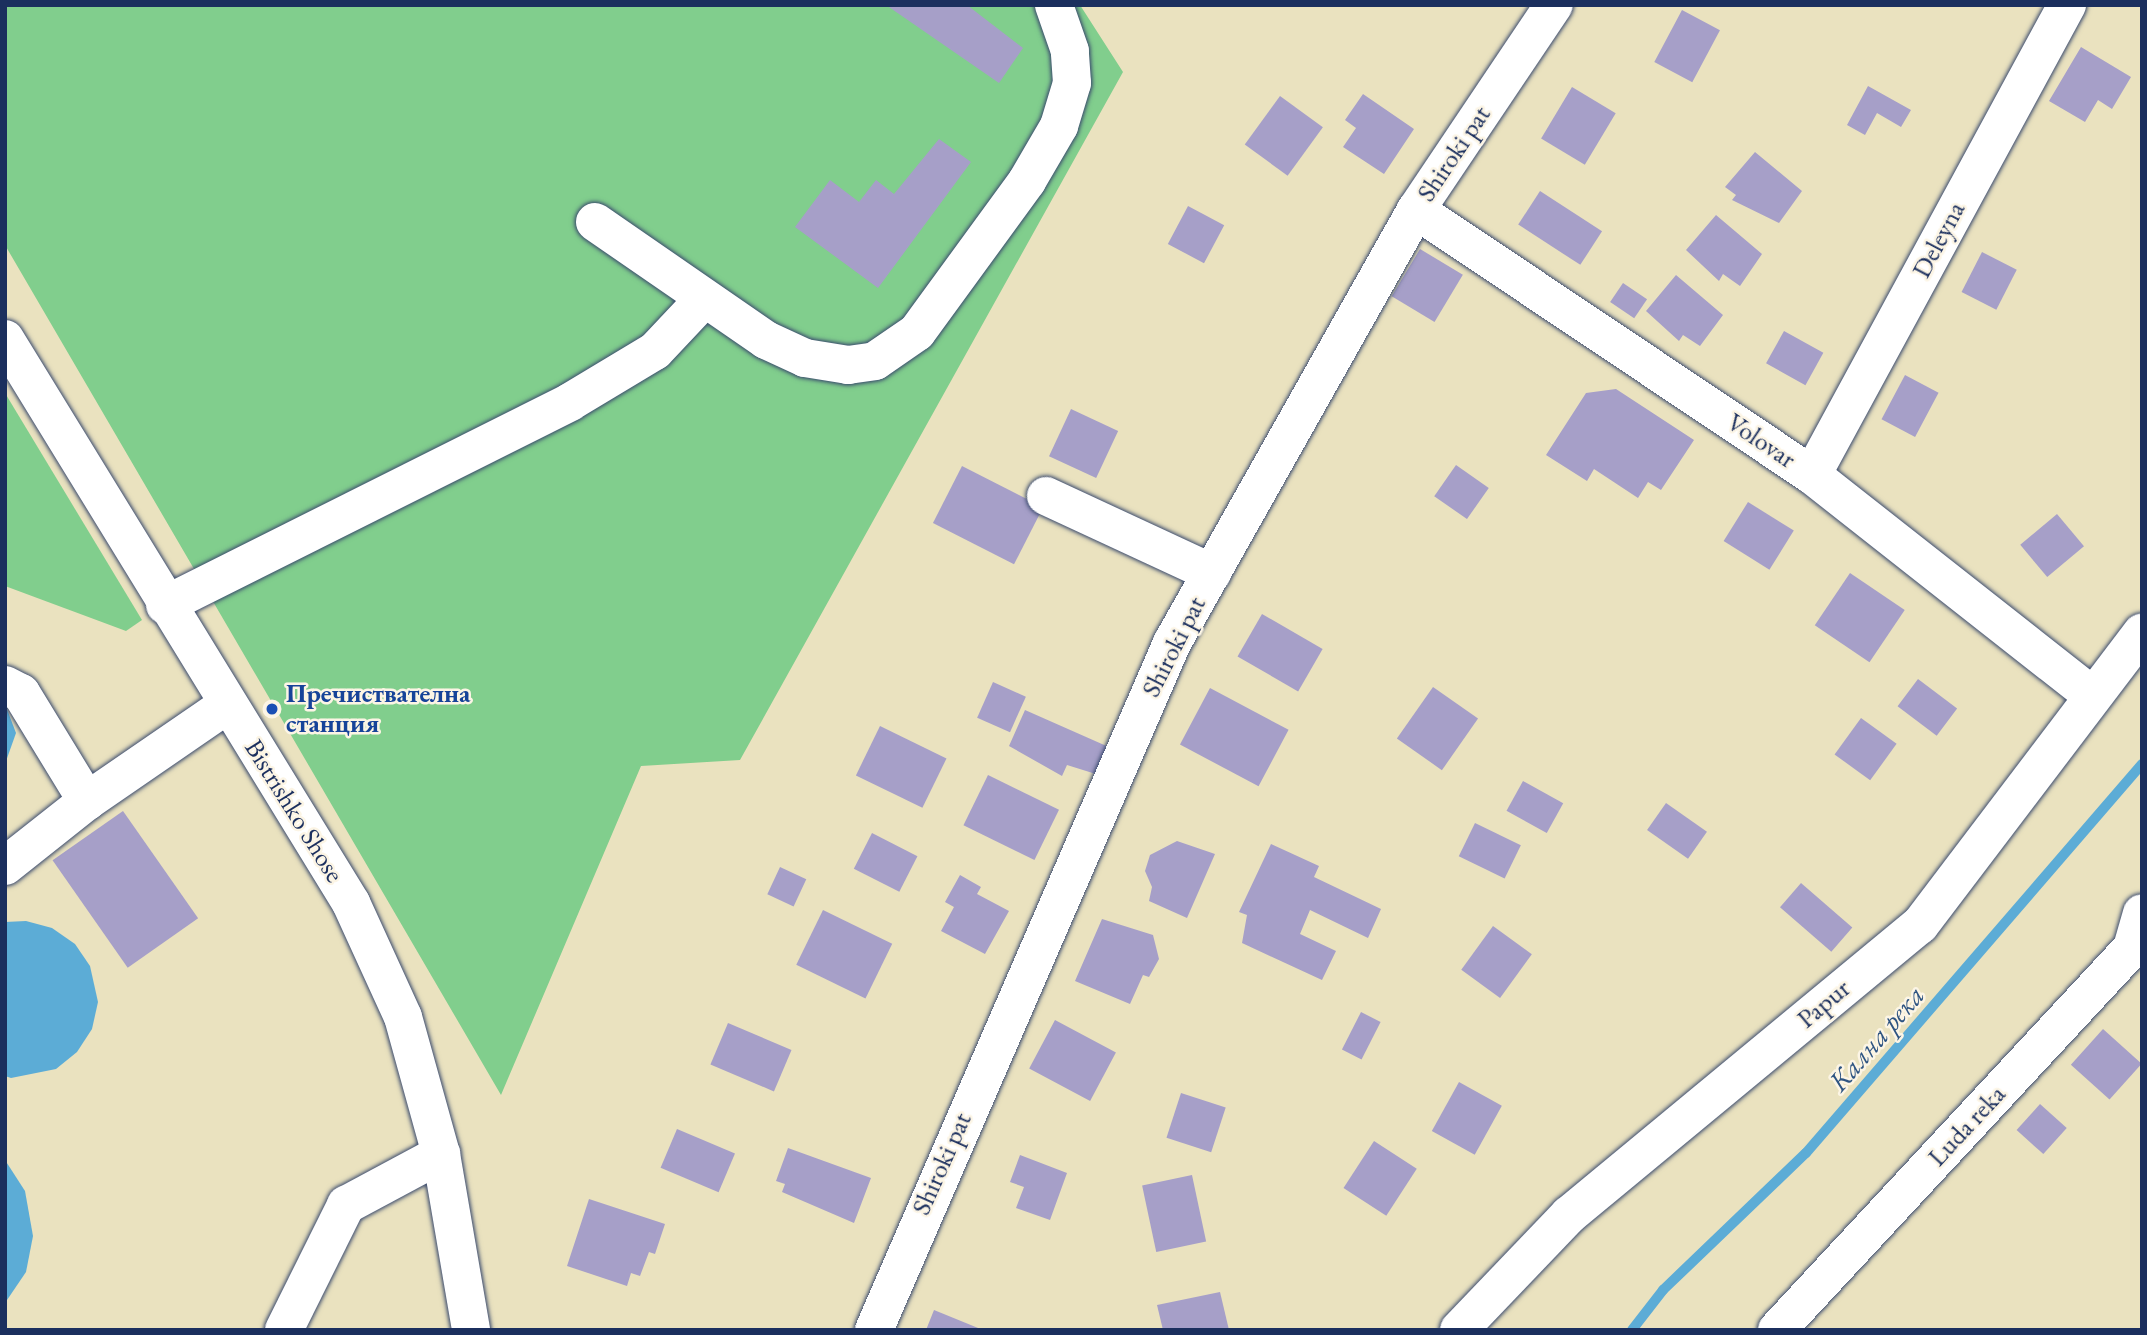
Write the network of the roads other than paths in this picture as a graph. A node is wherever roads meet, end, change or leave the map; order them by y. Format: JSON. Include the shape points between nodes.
{"nodes":[{"id":1,"x":1054,"y":5,"type":"edge"},
{"id":2,"x":1554,"y":5,"type":"edge"},
{"id":3,"x":2067,"y":5,"type":"edge"},
{"id":4,"x":1416,"y":210,"type":"junction"},
{"id":5,"x":595,"y":222,"type":"dead end"},
{"id":6,"x":703,"y":300,"type":"junction"},
{"id":7,"x":5,"y":339,"type":"edge"},
{"id":8,"x":1812,"y":475,"type":"junction"},
{"id":9,"x":1046,"y":496,"type":"dead end"},
{"id":10,"x":1212,"y":573,"type":"junction"},
{"id":11,"x":165,"y":605,"type":"junction"},
{"id":12,"x":2142,"y":633,"type":"edge"},
{"id":13,"x":5,"y":685,"type":"edge"},
{"id":14,"x":2090,"y":694,"type":"junction"},
{"id":15,"x":228,"y":704,"type":"junction"},
{"id":16,"x":87,"y":801,"type":"junction"},
{"id":17,"x":5,"y":866,"type":"edge"},
{"id":18,"x":2139,"y":936,"type":"edge"},
{"id":19,"x":440,"y":1154,"type":"junction"},
{"id":20,"x":284,"y":1330,"type":"edge"},
{"id":21,"x":471,"y":1330,"type":"edge"},
{"id":22,"x":874,"y":1330,"type":"edge"},
{"id":23,"x":1459,"y":1330,"type":"edge"},
{"id":24,"x":1777,"y":1330,"type":"edge"}],
"edges":[{"from":1,"to":6,"type":"street","via":[[1070,51],[1072,83],[1059,126],[1027,181],[899,349],[848,365],[805,358]]},
{"from":2,"to":4,"type":"street","name":"Shiroki pat"},
{"from":3,"to":8,"type":"street","name":"Deleyna"},
{"from":4,"to":8,"type":"street","name":"Volovar"},
{"from":4,"to":10,"type":"street","name":"Shiroki pat"},
{"from":5,"to":6,"type":"street"},
{"from":6,"to":11,"type":"street","via":[[655,351],[570,402]]},
{"from":7,"to":11,"type":"street","name":"Bistrishko Shose"},
{"from":8,"to":14,"type":"street","name":"Volovar"},
{"from":9,"to":10,"type":"street"},
{"from":10,"to":22,"type":"street","name":"Shiroki pat","via":[[1167,656]]},
{"from":11,"to":15,"type":"street","name":"Bistrishko Shose"},
{"from":12,"to":14,"type":"street","name":"Papur"},
{"from":13,"to":16,"type":"street","via":[[21,693]]},
{"from":14,"to":23,"type":"street","name":"Papur","via":[[1920,925],[1569,1215]]},
{"from":15,"to":16,"type":"street"},
{"from":15,"to":19,"type":"street","name":"Bistrishko Shose","via":[[351,904],[403,1017]]},
{"from":16,"to":17,"type":"street"},
{"from":18,"to":24,"type":"street","name":"Luda reka"},
{"from":19,"to":20,"type":"street","via":[[346,1205]]},
{"from":19,"to":21,"type":"street","name":"Bistrishko Shose"}]}
